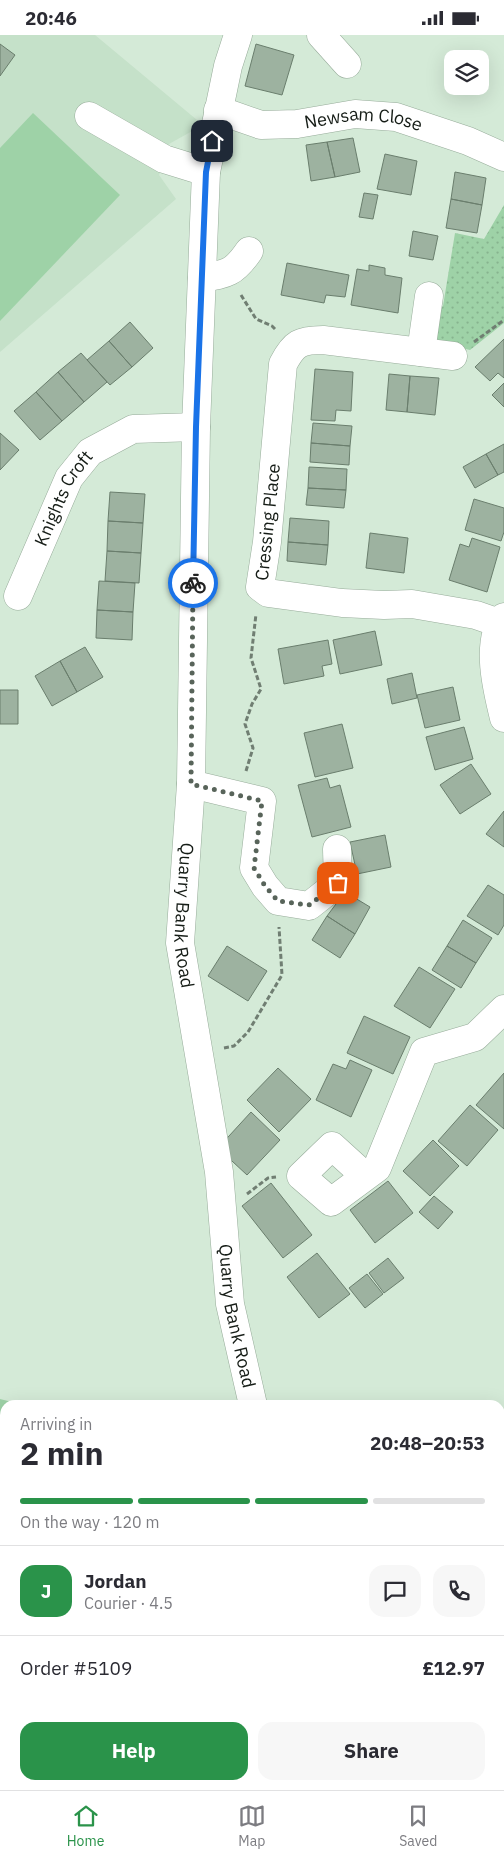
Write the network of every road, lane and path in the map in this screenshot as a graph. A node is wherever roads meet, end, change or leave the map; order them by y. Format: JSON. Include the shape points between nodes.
{"nodes":[{"id":1,"x":238,"y":35,"type":"edge"},
{"id":2,"x":321,"y":35,"type":"edge"},
{"id":3,"x":347,"y":64,"type":"dead end"},
{"id":4,"x":218,"y":110,"type":"junction"},
{"id":5,"x":89,"y":116,"type":"dead end"},
{"id":6,"x":504,"y":157,"type":"edge"},
{"id":7,"x":206,"y":172,"type":"junction"},
{"id":8,"x":249,"y":251,"type":"dead end"},
{"id":9,"x":214,"y":276,"type":"junction"},
{"id":10,"x":429,"y":297,"type":"dead end"},
{"id":11,"x":504,"y":320,"type":"edge"},
{"id":12,"x":294,"y":347,"type":"junction"},
{"id":13,"x":421,"y":352,"type":"junction"},
{"id":14,"x":453,"y":356,"type":"joint"},
{"id":15,"x":196,"y":427,"type":"junction"},
{"id":16,"x":260,"y":587,"type":"junction"},
{"id":17,"x":18,"y":597,"type":"dead end"},
{"id":18,"x":502,"y":620,"type":"edge"},
{"id":19,"x":504,"y":718,"type":"edge"},
{"id":20,"x":191,"y":784,"type":"junction"},
{"id":21,"x":240,"y":796,"type":"junction"},
{"id":22,"x":337,"y":849,"type":"dead end"},
{"id":23,"x":278,"y":901,"type":"junction"},
{"id":24,"x":504,"y":1009,"type":"edge"},
{"id":25,"x":199,"y":1053,"type":"junction"},
{"id":26,"x":301,"y":1176,"type":"junction"},
{"id":27,"x":365,"y":1176,"type":"junction"},
{"id":28,"x":223,"y":1212,"type":"junction"},
{"id":29,"x":253,"y":1400,"type":"edge"}],
"edges":[{"from":1,"to":4,"type":"street","name":"Quarry Bank Road"},
{"from":2,"to":3,"type":"street"},
{"from":4,"to":6,"type":"street","name":"Newsam Close","via":[[261,125],[297,124],[355,114],[396,117],[468,141]]},
{"from":4,"to":7,"type":"street","name":"Quarry Bank Road"},
{"from":5,"to":7,"type":"street","via":[[164,159]]},
{"from":7,"to":9,"type":"street","name":"Quarry Bank Road"},
{"from":8,"to":9,"type":"street","via":[[237,266]]},
{"from":9,"to":12,"type":"path","via":[[256,319],[272,326]]},
{"from":9,"to":15,"type":"street","name":"Quarry Bank Road"},
{"from":10,"to":13,"type":"street"},
{"from":11,"to":14,"type":"path"},
{"from":12,"to":13,"type":"street","via":[[304,340],[323,340]]},
{"from":12,"to":16,"type":"street","name":"Cressing Place","via":[[283,364]]},
{"from":13,"to":14,"type":"street"},
{"from":15,"to":17,"type":"street","name":"Knights Croft","via":[[132,429],[90,452],[69,478]]},
{"from":15,"to":20,"type":"street","name":"Quarry Bank Road"},
{"from":16,"to":18,"type":"street","name":"Cressing Place","via":[[268,593],[342,603],[412,604]]},
{"from":16,"to":21,"type":"path","via":[[251,658],[261,689],[246,724],[253,748]]},
{"from":18,"to":19,"type":"street","via":[[494,649]]},
{"from":20,"to":21,"type":"street"},
{"from":20,"to":25,"type":"street","name":"Quarry Bank Road","via":[[180,943]]},
{"from":21,"to":23,"type":"street","via":[[262,801],[254,868]]},
{"from":22,"to":23,"type":"street","via":[[338,883],[309,905]]},
{"from":23,"to":25,"type":"path","via":[[282,975],[248,1032],[234,1046]]},
{"from":24,"to":27,"type":"street","via":[[474,1037],[424,1052],[376,1167]]},
{"from":25,"to":28,"type":"street","name":"Quarry Bank Road","via":[[220,1172]]},
{"from":26,"to":27,"type":"street","via":[[331,1202]]},
{"from":26,"to":27,"type":"street","via":[[332,1146]]},
{"from":26,"to":28,"type":"path","via":[[268,1178]]},
{"from":28,"to":29,"type":"street","name":"Quarry Bank Road","via":[[230,1304]]}]}
